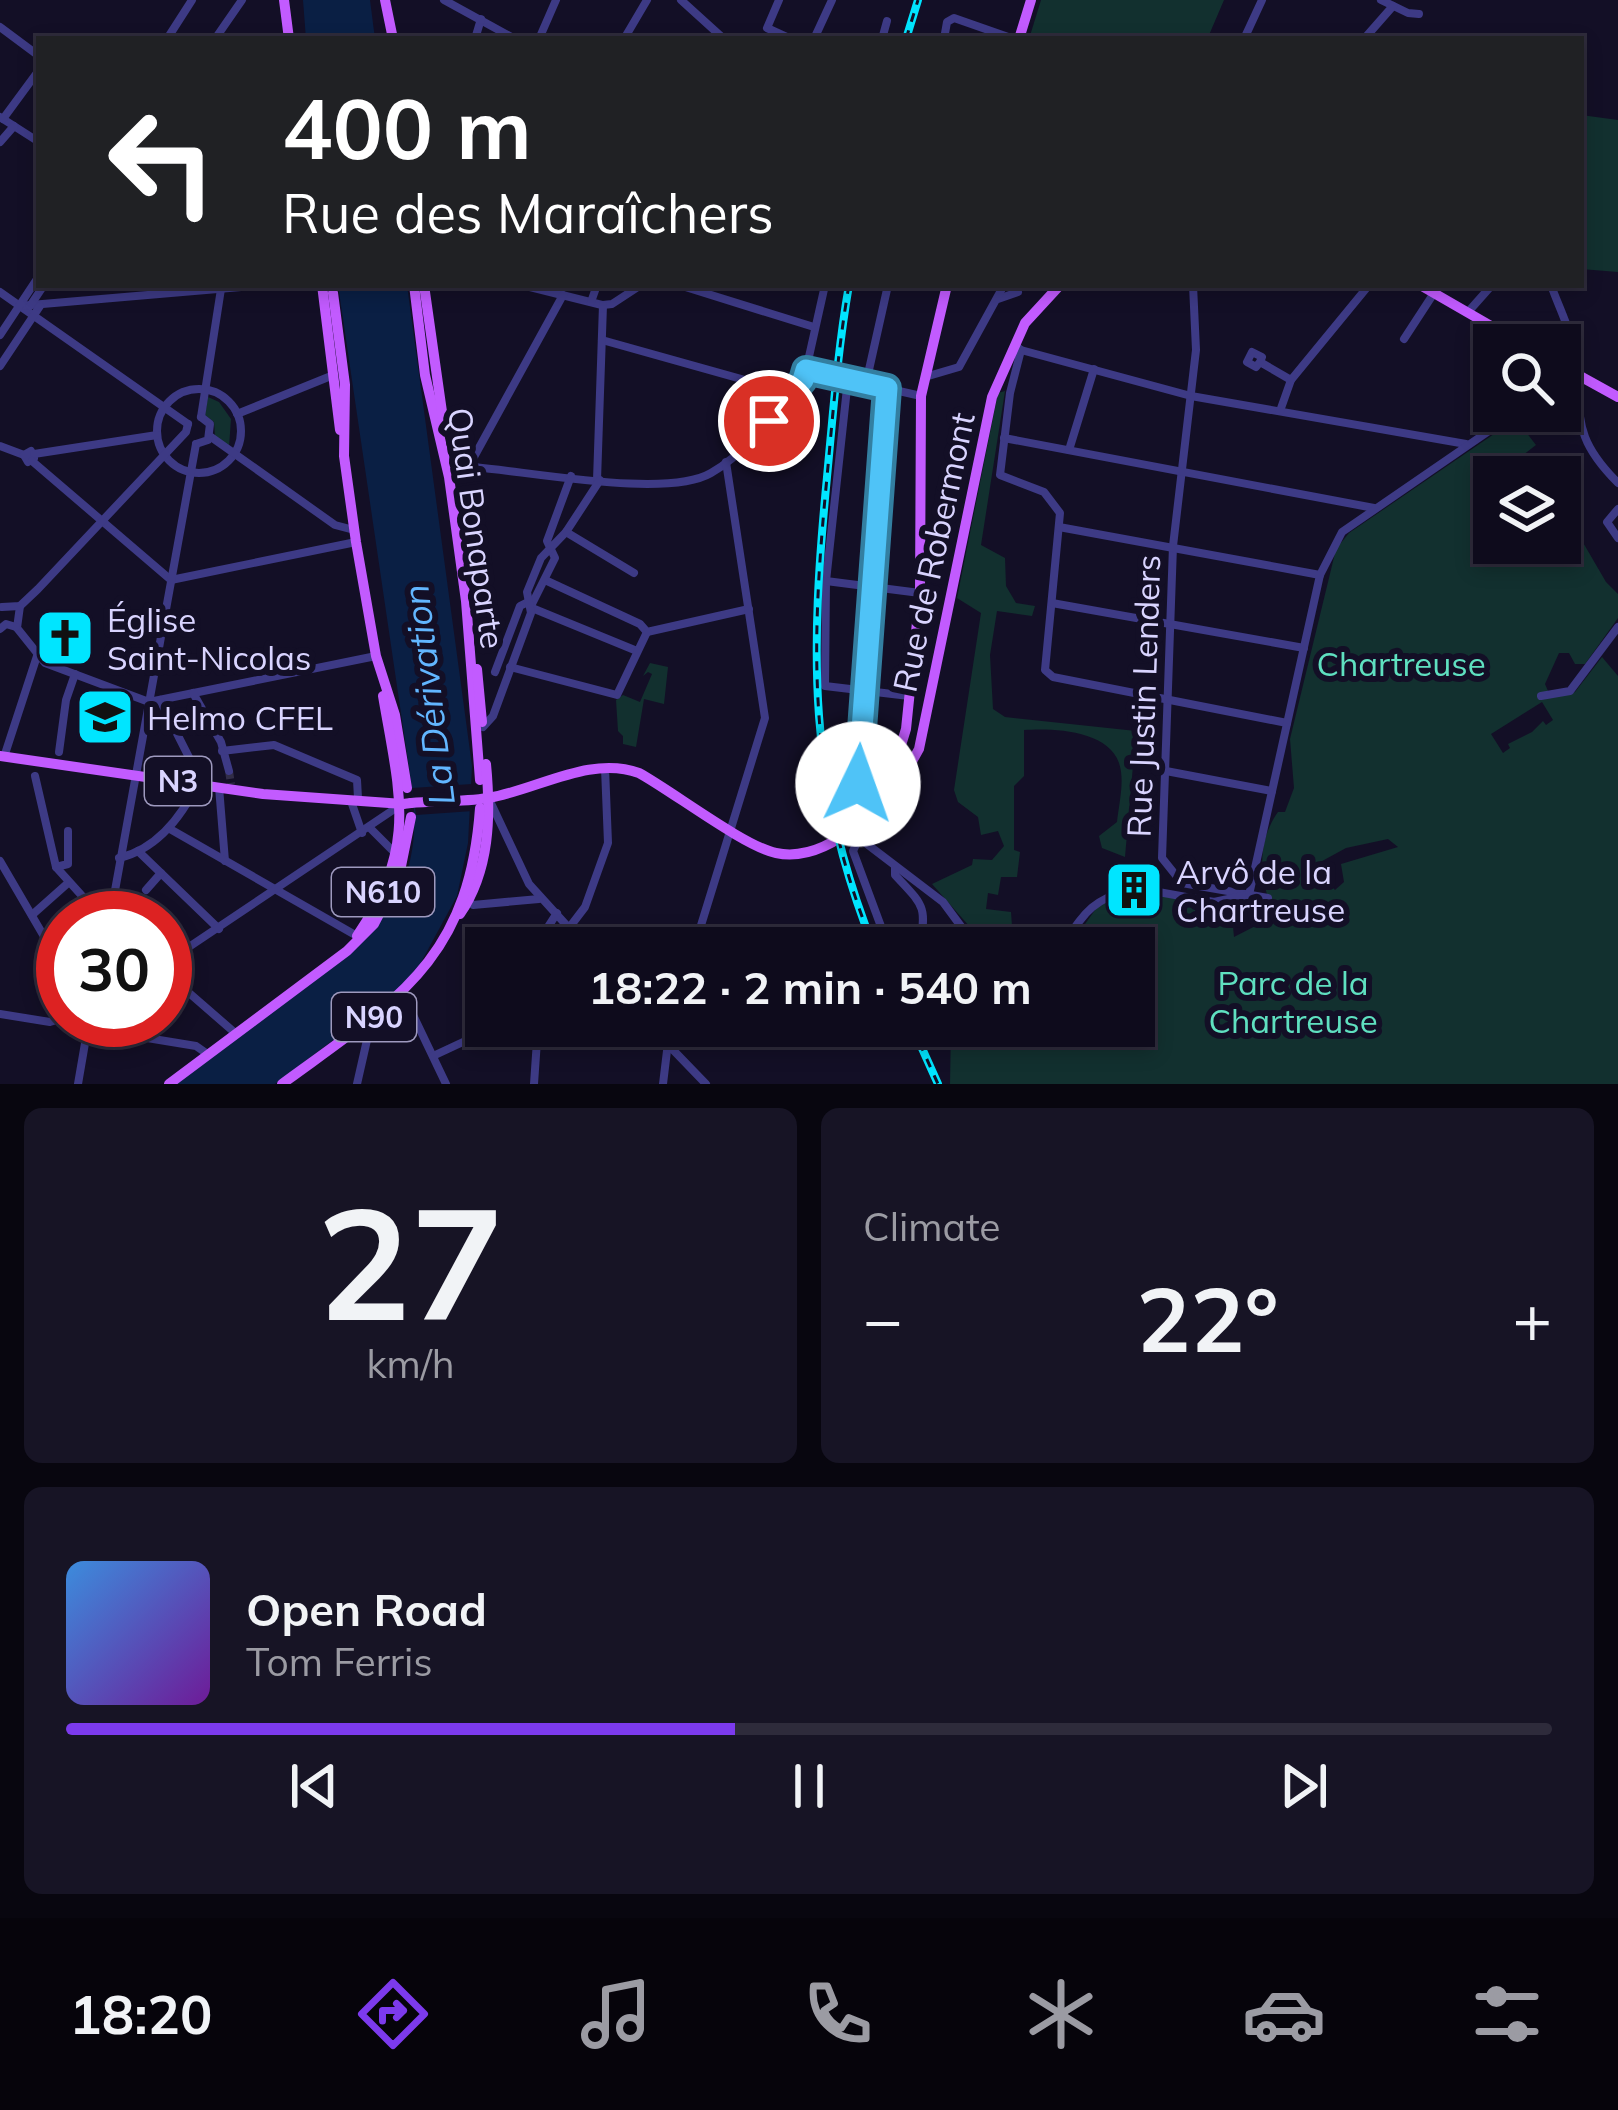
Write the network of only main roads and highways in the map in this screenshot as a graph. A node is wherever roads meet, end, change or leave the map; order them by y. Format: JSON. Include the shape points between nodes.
{"nodes":[{"id":1,"x":284,"y":0,"type":"edge"},
{"id":2,"x":387,"y":0,"type":"edge"},
{"id":3,"x":1031,"y":0,"type":"edge"},
{"id":4,"x":289,"y":36,"type":"edge"},
{"id":5,"x":393,"y":36,"type":"edge"},
{"id":6,"x":1018,"y":36,"type":"edge"},
{"id":7,"x":414,"y":288,"type":"edge"},
{"id":8,"x":424,"y":288,"type":"edge"},
{"id":9,"x":946,"y":288,"type":"edge"},
{"id":10,"x":1057,"y":288,"type":"edge"},
{"id":11,"x":1425,"y":288,"type":"edge"},
{"id":12,"x":327,"y":289,"type":"edge"},
{"id":13,"x":1488,"y":324,"type":"edge"},
{"id":14,"x":1581,"y":381,"type":"edge"},
{"id":15,"x":1618,"y":397,"type":"edge"},
{"id":16,"x":344,"y":456,"type":"junction"},
{"id":17,"x":449,"y":471,"type":"junction"},
{"id":18,"x":466,"y":601,"type":"junction"},
{"id":19,"x":378,"y":661,"type":"junction"},
{"id":20,"x":2,"y":757,"type":"edge"},
{"id":21,"x":480,"y":780,"type":"dead end"},
{"id":22,"x":407,"y":788,"type":"dead end"},
{"id":23,"x":481,"y":801,"type":"junction"},
{"id":24,"x":407,"y":804,"type":"junction"},
{"id":25,"x":410,"y":817,"type":"dead end"},
{"id":26,"x":858,"y":832,"type":"junction"},
{"id":27,"x":447,"y":932,"type":"junction"},
{"id":28,"x":328,"y":963,"type":"junction"},
{"id":29,"x":167,"y":1084,"type":"edge"},
{"id":30,"x":283,"y":1084,"type":"edge"}],
"edges":[{"from":1,"to":4,"type":"main road"},
{"from":2,"to":5,"type":"main road"},
{"from":3,"to":6,"type":"main road"},
{"from":7,"to":17,"type":"main road","name":"Quai Bonaparte"},
{"from":8,"to":17,"type":"main road"},
{"from":9,"to":26,"type":"main road","via":[[921,396],[920,593],[906,729],[881,787],[853,806]]},
{"from":10,"to":26,"type":"main road","name":"Rue de Robermont","via":[[1025,323],[992,397],[919,749]]},
{"from":11,"to":13,"type":"main road"},
{"from":12,"to":16,"type":"main road","number":"N610"},
{"from":12,"to":16,"type":"main road","number":"N610","via":[[345,385]]},
{"from":14,"to":15,"type":"main road"},
{"from":16,"to":19,"type":"main road","number":"N610"},
{"from":17,"to":18,"type":"main road","name":"Quai Bonaparte"},
{"from":18,"to":21,"type":"main road","name":"Quai Bonaparte"},
{"from":18,"to":23,"type":"main road","via":[[483,728]]},
{"from":19,"to":22,"type":"main road","number":"N610"},
{"from":19,"to":24,"type":"main road","number":"N610"},
{"from":20,"to":24,"type":"main road","number":"N3"},
{"from":23,"to":24,"type":"main road","number":"N3"},
{"from":23,"to":26,"type":"main road","number":"N3","via":[[605,768],[639,773],[773,853]]},
{"from":23,"to":27,"type":"main road","number":"N90","via":[[471,868]]},
{"from":23,"to":27,"type":"main road","via":[[484,856]]},
{"from":24,"to":28,"type":"main road","number":"N610","via":[[380,899]]},
{"from":25,"to":28,"type":"main road","number":"N610","via":[[386,907]]},
{"from":27,"to":30,"type":"main road","number":"N90","via":[[403,994]]},
{"from":28,"to":29,"type":"main road","number":"N610"}]}
